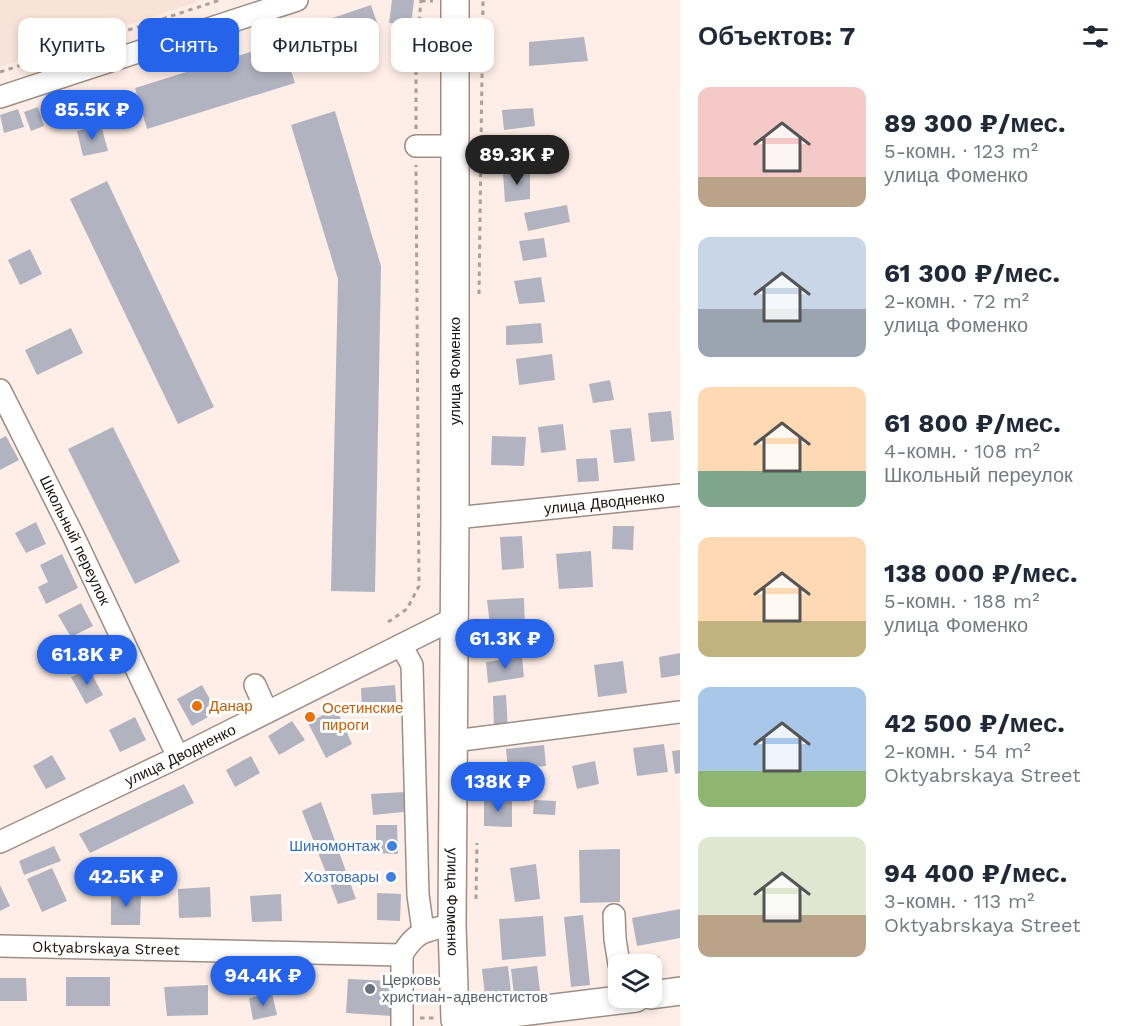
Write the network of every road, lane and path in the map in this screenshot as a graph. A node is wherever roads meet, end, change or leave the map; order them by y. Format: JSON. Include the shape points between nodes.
{"nodes":[{"id":1,"x":220,"y":0,"type":"edge"},
{"id":2,"x":297,"y":0,"type":"edge"},
{"id":3,"x":421,"y":0,"type":"edge"},
{"id":4,"x":455,"y":0,"type":"edge"},
{"id":5,"x":483,"y":0,"type":"edge"},
{"id":6,"x":0,"y":72,"type":"edge"},
{"id":7,"x":0,"y":97,"type":"edge"},
{"id":8,"x":416,"y":146,"type":"junction"},
{"id":9,"x":455,"y":146,"type":"junction"},
{"id":10,"x":479,"y":301,"type":"dead end"},
{"id":11,"x":0,"y":390,"type":"edge"},
{"id":12,"x":680,"y":495,"type":"edge"},
{"id":13,"x":456,"y":518,"type":"junction"},
{"id":14,"x":455,"y":618,"type":"junction"},
{"id":15,"x":388,"y":622,"type":"dead end"},
{"id":16,"x":401,"y":645,"type":"junction"},
{"id":17,"x":255,"y":685,"type":"dead end"},
{"id":18,"x":267,"y":712,"type":"junction"},
{"id":19,"x":680,"y":712,"type":"edge"},
{"id":20,"x":454,"y":741,"type":"junction"},
{"id":21,"x":178,"y":757,"type":"junction"},
{"id":22,"x":477,"y":835,"type":"dead end"},
{"id":23,"x":0,"y":842,"type":"edge"},
{"id":24,"x":475,"y":904,"type":"dead end"},
{"id":25,"x":614,"y":915,"type":"dead end"},
{"id":26,"x":452,"y":924,"type":"junction"},
{"id":27,"x":423,"y":931,"type":"junction"},
{"id":28,"x":0,"y":946,"type":"edge"},
{"id":29,"x":617,"y":954,"type":"edge"},
{"id":30,"x":402,"y":956,"type":"junction"},
{"id":31,"x":680,"y":991,"type":"edge"},
{"id":32,"x":662,"y":993,"type":"edge"},
{"id":33,"x":608,"y":1001,"type":"edge"},
{"id":34,"x":455,"y":1023,"type":"edge"},
{"id":35,"x":402,"y":1026,"type":"edge"}],
"edges":[{"from":1,"to":6,"type":"path"},
{"from":2,"to":7,"type":"street"},
{"from":3,"to":8,"type":"path"},
{"from":4,"to":9,"type":"main road","name":"улица Фоменко"},
{"from":5,"to":10,"type":"path"},
{"from":8,"to":9,"type":"street"},
{"from":8,"to":15,"type":"path","via":[[419,586],[407,609]]},
{"from":9,"to":13,"type":"main road","name":"улица Фоменко"},
{"from":11,"to":21,"type":"street","name":"Школьный переулок"},
{"from":12,"to":13,"type":"street","name":"улица Дводненко"},
{"from":13,"to":14,"type":"main road","name":"улица Фоменко"},
{"from":14,"to":16,"type":"street","name":"улица Дводненко"},
{"from":14,"to":20,"type":"main road","name":"улица Фоменко"},
{"from":16,"to":18,"type":"street","name":"улица Дводненко"},
{"from":16,"to":27,"type":"street","via":[[412,665],[418,895]]},
{"from":17,"to":18,"type":"street"},
{"from":18,"to":21,"type":"street","name":"улица Дводненко"},
{"from":19,"to":20,"type":"street"},
{"from":20,"to":26,"type":"main road","name":"улица Фоменко"},
{"from":21,"to":23,"type":"street","name":"улица Дводненко"},
{"from":22,"to":24,"type":"path"},
{"from":25,"to":29,"type":"street"},
{"from":26,"to":27,"type":"street"},
{"from":26,"to":34,"type":"main road","name":"улица Фоменко"},
{"from":27,"to":30,"type":"street","via":[[409,942]]},
{"from":28,"to":30,"type":"street","name":"Oktyabrskaya Street"},
{"from":30,"to":35,"type":"street"},
{"from":31,"to":32,"type":"main road"},
{"from":33,"to":34,"type":"main road"}]}
